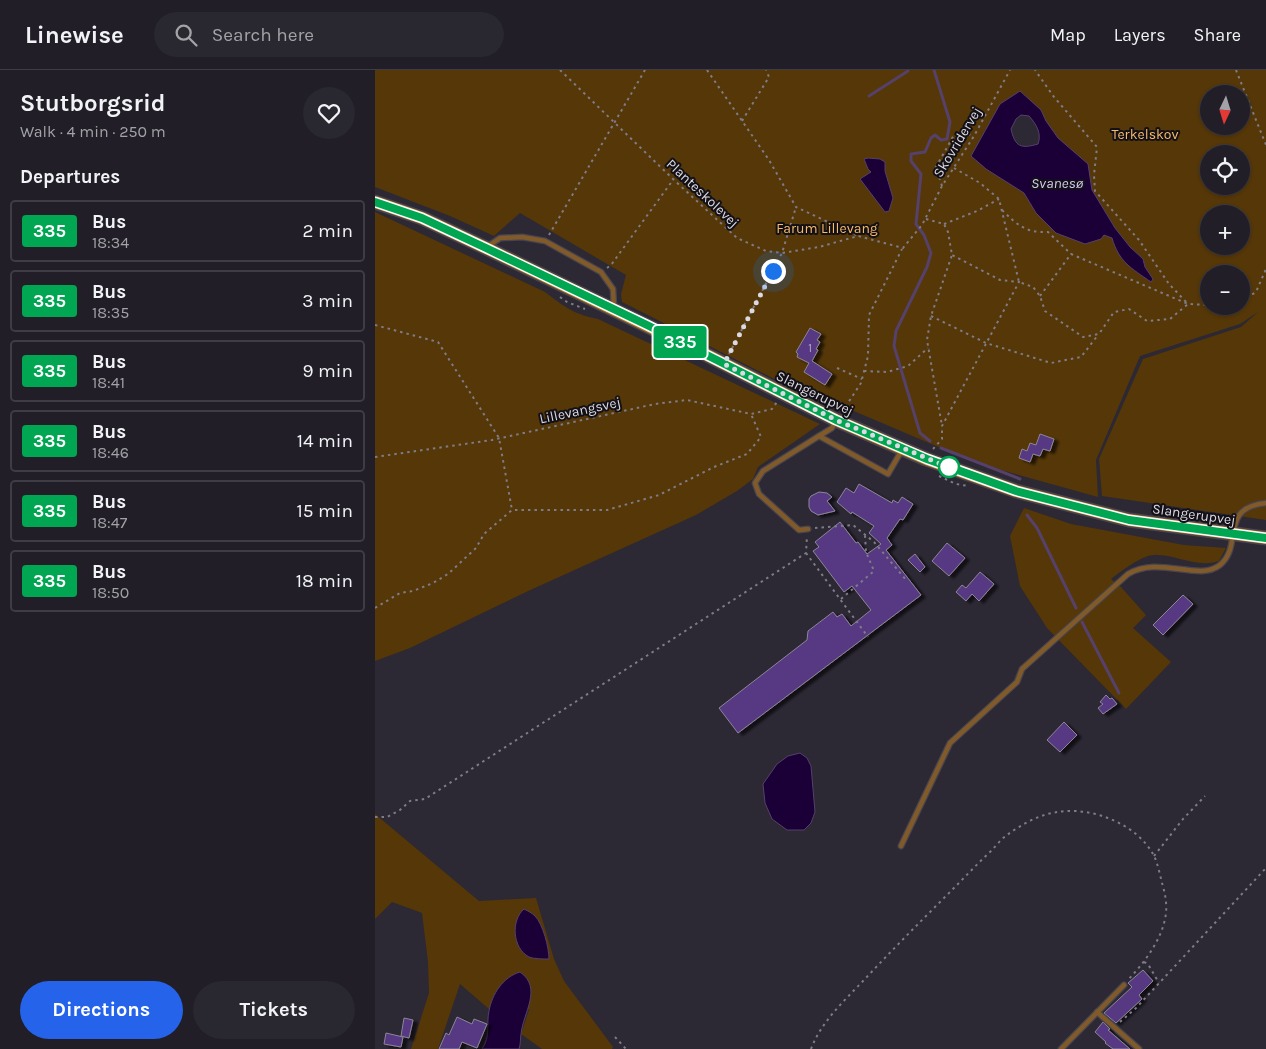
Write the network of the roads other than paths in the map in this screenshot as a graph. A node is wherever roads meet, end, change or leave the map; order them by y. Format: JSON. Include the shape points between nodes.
{"nodes":[{"id":1,"x":375,"y":202,"type":"edge"},
{"id":2,"x":486,"y":248,"type":"junction"},
{"id":3,"x":614,"y":309,"type":"junction"},
{"id":4,"x":842,"y":417,"type":"junction"},
{"id":5,"x":819,"y":436,"type":"junction"},
{"id":6,"x":903,"y":449,"type":"junction"},
{"id":7,"x":1266,"y":503,"type":"edge"},
{"id":8,"x":808,"y":529,"type":"road end"},
{"id":9,"x":1233,"y":534,"type":"junction"},
{"id":10,"x":1266,"y":538,"type":"edge"},
{"id":11,"x":901,"y":846,"type":"dead end"},
{"id":12,"x":1124,"y":985,"type":"road end"},
{"id":13,"x":1097,"y":1012,"type":"junction"},
{"id":14,"x":1061,"y":1049,"type":"edge"},
{"id":15,"x":1139,"y":1049,"type":"edge"}],
"edges":[{"from":1,"to":2,"type":"main road","name":"Slangerupvej","via":[[422,218]]},
{"from":2,"to":3,"type":"main road","name":"Slangerupvej"},
{"from":2,"to":3,"type":"lane","via":[[500,238],[545,241],[601,272],[613,289]]},
{"from":3,"to":4,"type":"main road","name":"Slangerupvej","via":[[782,394]]},
{"from":4,"to":5,"type":"lane"},
{"from":4,"to":6,"type":"main road","name":"Slangerupvej"},
{"from":5,"to":6,"type":"lane","via":[[888,474]]},
{"from":5,"to":8,"type":"lane","via":[[763,471],[755,483],[759,494],[799,530]]},
{"from":6,"to":9,"type":"main road","name":"Slangerupvej","via":[[1016,491],[1129,520]]},
{"from":7,"to":9,"type":"lane","via":[[1245,509],[1235,523]]},
{"from":9,"to":10,"type":"main road","name":"Slangerupvej"},
{"from":9,"to":11,"type":"lane","via":[[1229,552],[1221,564],[1211,569],[1201,571],[1162,566],[1128,574],[1022,669],[1017,682],[950,743]]},
{"from":12,"to":13,"type":"lane"},
{"from":13,"to":14,"type":"lane"},
{"from":13,"to":15,"type":"lane"}]}
